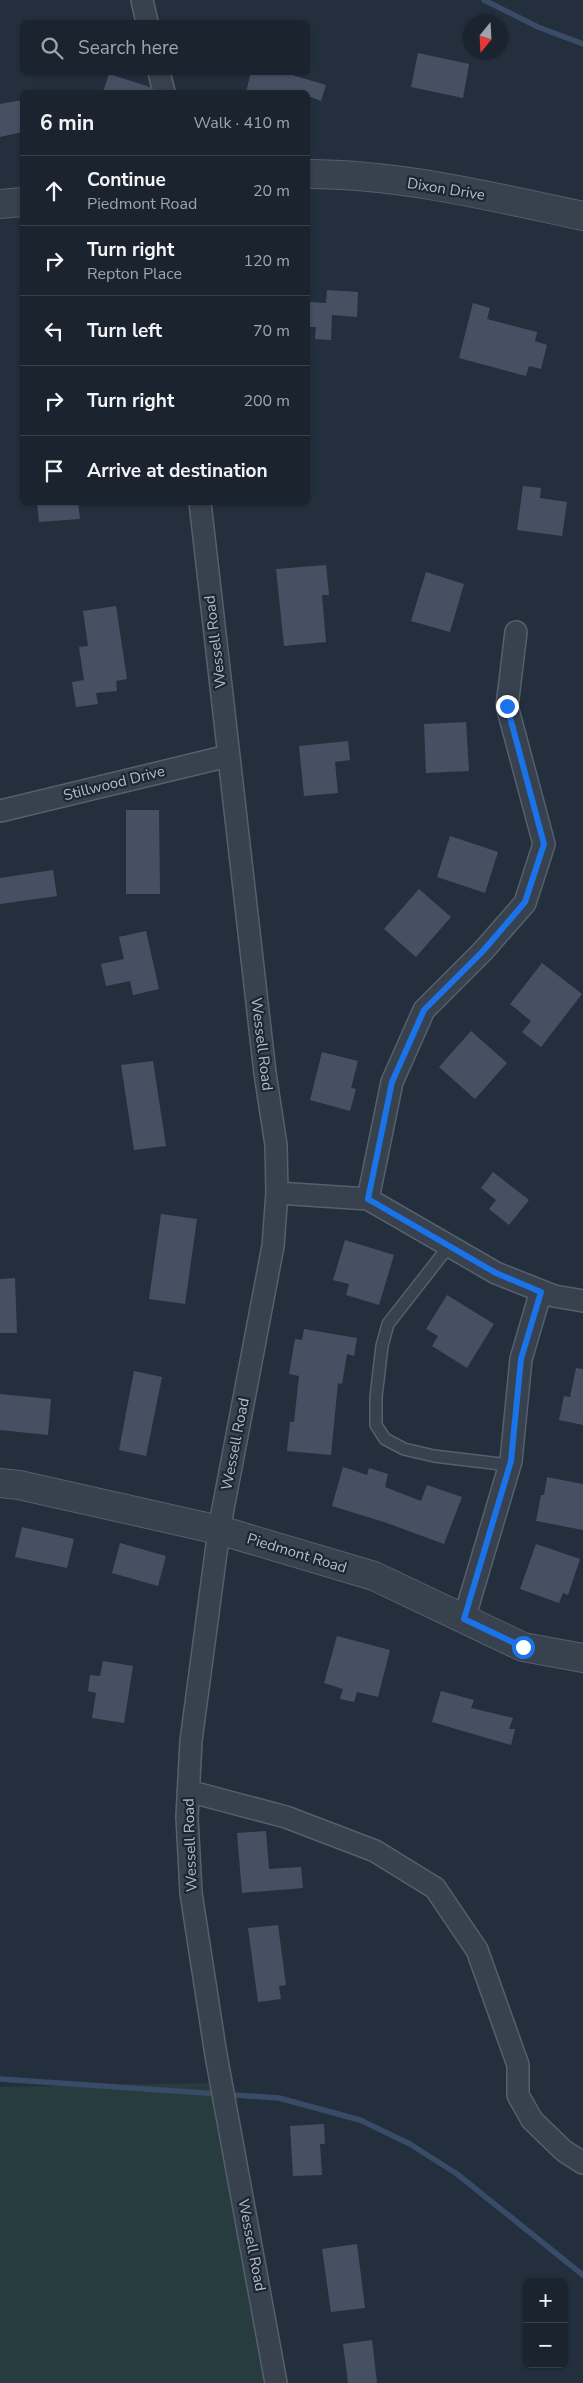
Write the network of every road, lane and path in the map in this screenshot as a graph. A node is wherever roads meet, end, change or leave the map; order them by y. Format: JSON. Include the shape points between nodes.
{"nodes":[{"id":1,"x":142,"y":0,"type":"edge"},
{"id":2,"x":147,"y":20,"type":"edge"},
{"id":3,"x":160,"y":75,"type":"edge"},
{"id":4,"x":164,"y":90,"type":"edge"},
{"id":5,"x":310,"y":174,"type":"edge"},
{"id":6,"x":20,"y":202,"type":"edge"},
{"id":7,"x":0,"y":204,"type":"edge"},
{"id":8,"x":583,"y":216,"type":"edge"},
{"id":9,"x":200,"y":505,"type":"edge"},
{"id":10,"x":516,"y":632,"type":"dead end"},
{"id":11,"x":228,"y":756,"type":"junction"},
{"id":12,"x":0,"y":811,"type":"edge"},
{"id":13,"x":277,"y":1193,"type":"junction"},
{"id":14,"x":368,"y":1199,"type":"junction"},
{"id":15,"x":449,"y":1246,"type":"junction"},
{"id":16,"x":541,"y":1292,"type":"junction"},
{"id":17,"x":583,"y":1301,"type":"edge"},
{"id":18,"x":509,"y":1465,"type":"junction"},
{"id":19,"x":0,"y":1483,"type":"edge"},
{"id":20,"x":219,"y":1530,"type":"junction"},
{"id":21,"x":464,"y":1619,"type":"junction"},
{"id":22,"x":583,"y":1658,"type":"edge"},
{"id":23,"x":188,"y":1791,"type":"junction"},
{"id":24,"x":583,"y":2163,"type":"edge"},
{"id":25,"x":276,"y":2383,"type":"edge"}],
"edges":[{"from":1,"to":2,"type":"street"},
{"from":3,"to":4,"type":"street"},
{"from":5,"to":8,"type":"street","name":"Dixon Drive","via":[[445,188]]},
{"from":6,"to":7,"type":"street"},
{"from":9,"to":11,"type":"street","name":"Wessell Road"},
{"from":10,"to":14,"type":"street","via":[[507,706],[544,844],[525,902],[483,951],[424,1010],[392,1082]]},
{"from":11,"to":12,"type":"street","name":"Stillwood Drive"},
{"from":11,"to":13,"type":"street","name":"Wessell Road","via":[[276,1144]]},
{"from":13,"to":14,"type":"street"},
{"from":13,"to":20,"type":"street","name":"Wessell Road","via":[[273,1246]]},
{"from":14,"to":15,"type":"street"},
{"from":15,"to":16,"type":"street","via":[[496,1273]]},
{"from":15,"to":18,"type":"lane","via":[[388,1324],[381,1354],[376,1425],[385,1439],[404,1450]]},
{"from":16,"to":17,"type":"street"},
{"from":16,"to":18,"type":"street","via":[[521,1359]]},
{"from":18,"to":21,"type":"street"},
{"from":19,"to":20,"type":"street","name":"Piedmont Road"},
{"from":20,"to":21,"type":"street","name":"Piedmont Road","via":[[374,1576]]},
{"from":20,"to":23,"type":"street","name":"Wessell Road","via":[[191,1741]]},
{"from":21,"to":22,"type":"street","name":"Piedmont Road","via":[[523,1647]]},
{"from":23,"to":24,"type":"street","via":[[286,1817],[375,1851],[435,1888],[477,1950],[518,2065],[518,2095],[532,2120]]},
{"from":23,"to":25,"type":"street","name":"Wessell Road","via":[[193,1903],[216,2055]]}]}
